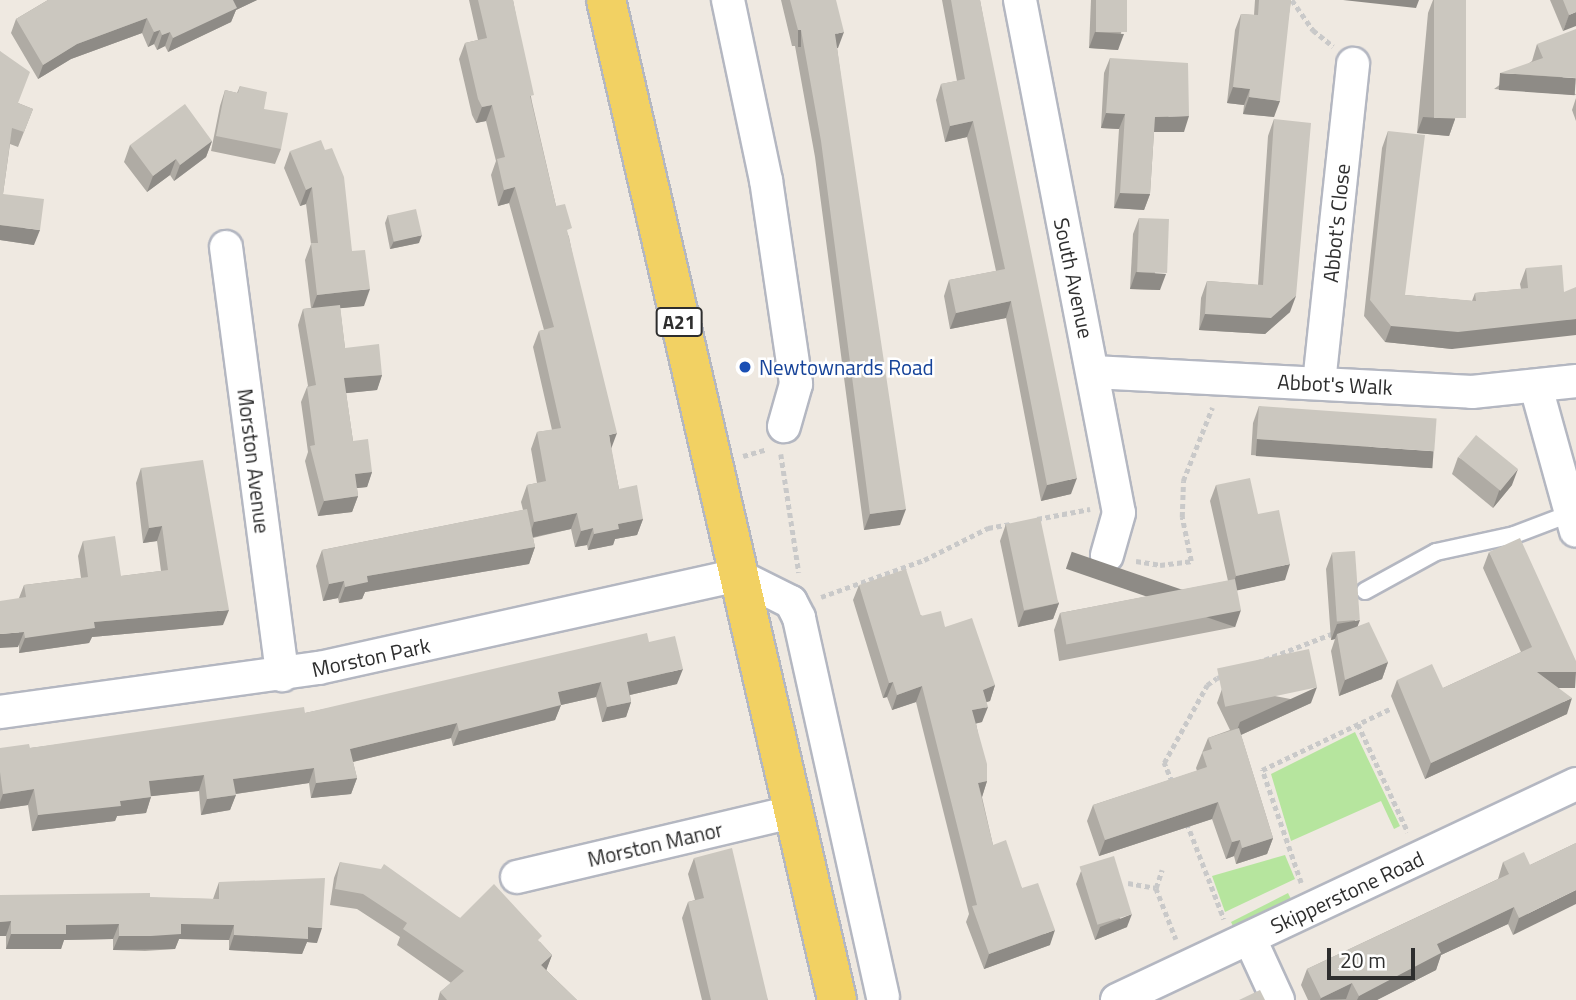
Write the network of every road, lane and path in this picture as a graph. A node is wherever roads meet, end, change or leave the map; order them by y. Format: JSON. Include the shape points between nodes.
{"nodes":[{"id":1,"x":606,"y":0,"type":"edge"},
{"id":2,"x":727,"y":0,"type":"edge"},
{"id":3,"x":1020,"y":0,"type":"edge"},
{"id":4,"x":1292,"y":0,"type":"edge"},
{"id":5,"x":1353,"y":64,"type":"joint"},
{"id":6,"x":226,"y":247,"type":"dead end"},
{"id":7,"x":1093,"y":372,"type":"junction"},
{"id":8,"x":1224,"y":378,"type":"junction"},
{"id":9,"x":1576,"y":381,"type":"edge"},
{"id":10,"x":1319,"y":383,"type":"junction"},
{"id":11,"x":1536,"y":387,"type":"junction"},
{"id":12,"x":784,"y":426,"type":"junction"},
{"id":13,"x":711,"y":461,"type":"junction"},
{"id":14,"x":1117,"y":503,"type":"junction"},
{"id":15,"x":1027,"y":521,"type":"edge"},
{"id":16,"x":1573,"y":522,"type":"edge"},
{"id":17,"x":1014,"y":523,"type":"edge"},
{"id":18,"x":1107,"y":555,"type":"joint"},
{"id":19,"x":737,"y":575,"type":"junction"},
{"id":20,"x":1365,"y":591,"type":"dead end"},
{"id":21,"x":791,"y":602,"type":"junction"},
{"id":22,"x":1337,"y":632,"type":"edge"},
{"id":23,"x":282,"y":675,"type":"junction"},
{"id":24,"x":1390,"y":709,"type":"dead end"},
{"id":25,"x":0,"y":712,"type":"edge"},
{"id":26,"x":1358,"y":724,"type":"junction"},
{"id":27,"x":1576,"y":784,"type":"edge"},
{"id":28,"x":1174,"y":789,"type":"edge"},
{"id":29,"x":793,"y":812,"type":"junction"},
{"id":30,"x":1184,"y":816,"type":"edge"},
{"id":31,"x":1420,"y":858,"type":"junction"},
{"id":32,"x":1162,"y":870,"type":"dead end"},
{"id":33,"x":517,"y":877,"type":"dead end"},
{"id":34,"x":1128,"y":883,"type":"dead end"},
{"id":35,"x":1156,"y":888,"type":"junction"},
{"id":36,"x":1312,"y":909,"type":"junction"},
{"id":37,"x":1242,"y":942,"type":"junction"},
{"id":38,"x":1188,"y":967,"type":"junction"},
{"id":39,"x":883,"y":997,"type":"dead end"},
{"id":40,"x":837,"y":1000,"type":"edge"},
{"id":41,"x":1117,"y":1000,"type":"edge"},
{"id":42,"x":1278,"y":1000,"type":"edge"}],
"edges":[{"from":1,"to":13,"type":"main road","number":"A21"},
{"from":2,"to":12,"type":"street","via":[[766,180],[796,384]]},
{"from":3,"to":7,"type":"street","name":"South Avenue"},
{"from":4,"to":5,"type":"path","via":[[1313,30]]},
{"from":5,"to":10,"type":"street","name":"Abbot's Close"},
{"from":6,"to":23,"type":"street","name":"Morston Avenue"},
{"from":7,"to":8,"type":"street","name":"Abbot's Walk"},
{"from":7,"to":14,"type":"street","name":"South Avenue"},
{"from":8,"to":10,"type":"street","name":"Abbot's Walk"},
{"from":8,"to":18,"type":"path","via":[[1183,481],[1182,517],[1191,561],[1160,565]]},
{"from":9,"to":11,"type":"street","name":"Abbot's Walk"},
{"from":10,"to":11,"type":"street","name":"Abbot's Walk","via":[[1472,392]]},
{"from":11,"to":16,"type":"street"},
{"from":12,"to":13,"type":"path","via":[[765,452]]},
{"from":12,"to":21,"type":"path","via":[[780,453],[800,578]]},
{"from":13,"to":19,"type":"main road","number":"A21"},
{"from":14,"to":15,"type":"path"},
{"from":14,"to":18,"type":"street","name":"South Avenue","via":[[1119,513]]},
{"from":16,"to":20,"type":"lane","via":[[1436,552]]},
{"from":17,"to":21,"type":"path","via":[[988,528],[924,561],[822,597]]},
{"from":19,"to":21,"type":"street"},
{"from":19,"to":23,"type":"street","name":"Morston Park"},
{"from":19,"to":29,"type":"main road","number":"A21"},
{"from":21,"to":39,"type":"street","via":[[799,618]]},
{"from":22,"to":28,"type":"path","via":[[1207,685],[1164,763]]},
{"from":23,"to":25,"type":"street","name":"Morston Park"},
{"from":24,"to":26,"type":"path"},
{"from":26,"to":31,"type":"path"},
{"from":26,"to":36,"type":"path","via":[[1262,770]]},
{"from":27,"to":31,"type":"street","name":"Skipperstone Road"},
{"from":29,"to":33,"type":"street","name":"Morston Manor"},
{"from":29,"to":40,"type":"main road","number":"A21"},
{"from":30,"to":37,"type":"path"},
{"from":31,"to":36,"type":"street","name":"Skipperstone Road"},
{"from":32,"to":35,"type":"path"},
{"from":34,"to":35,"type":"path"},
{"from":35,"to":38,"type":"path"},
{"from":36,"to":37,"type":"street","name":"Skipperstone Road"},
{"from":37,"to":38,"type":"street","name":"Skipperstone Road"},
{"from":37,"to":42,"type":"street"},
{"from":38,"to":41,"type":"street","name":"Skipperstone Road"}]}
